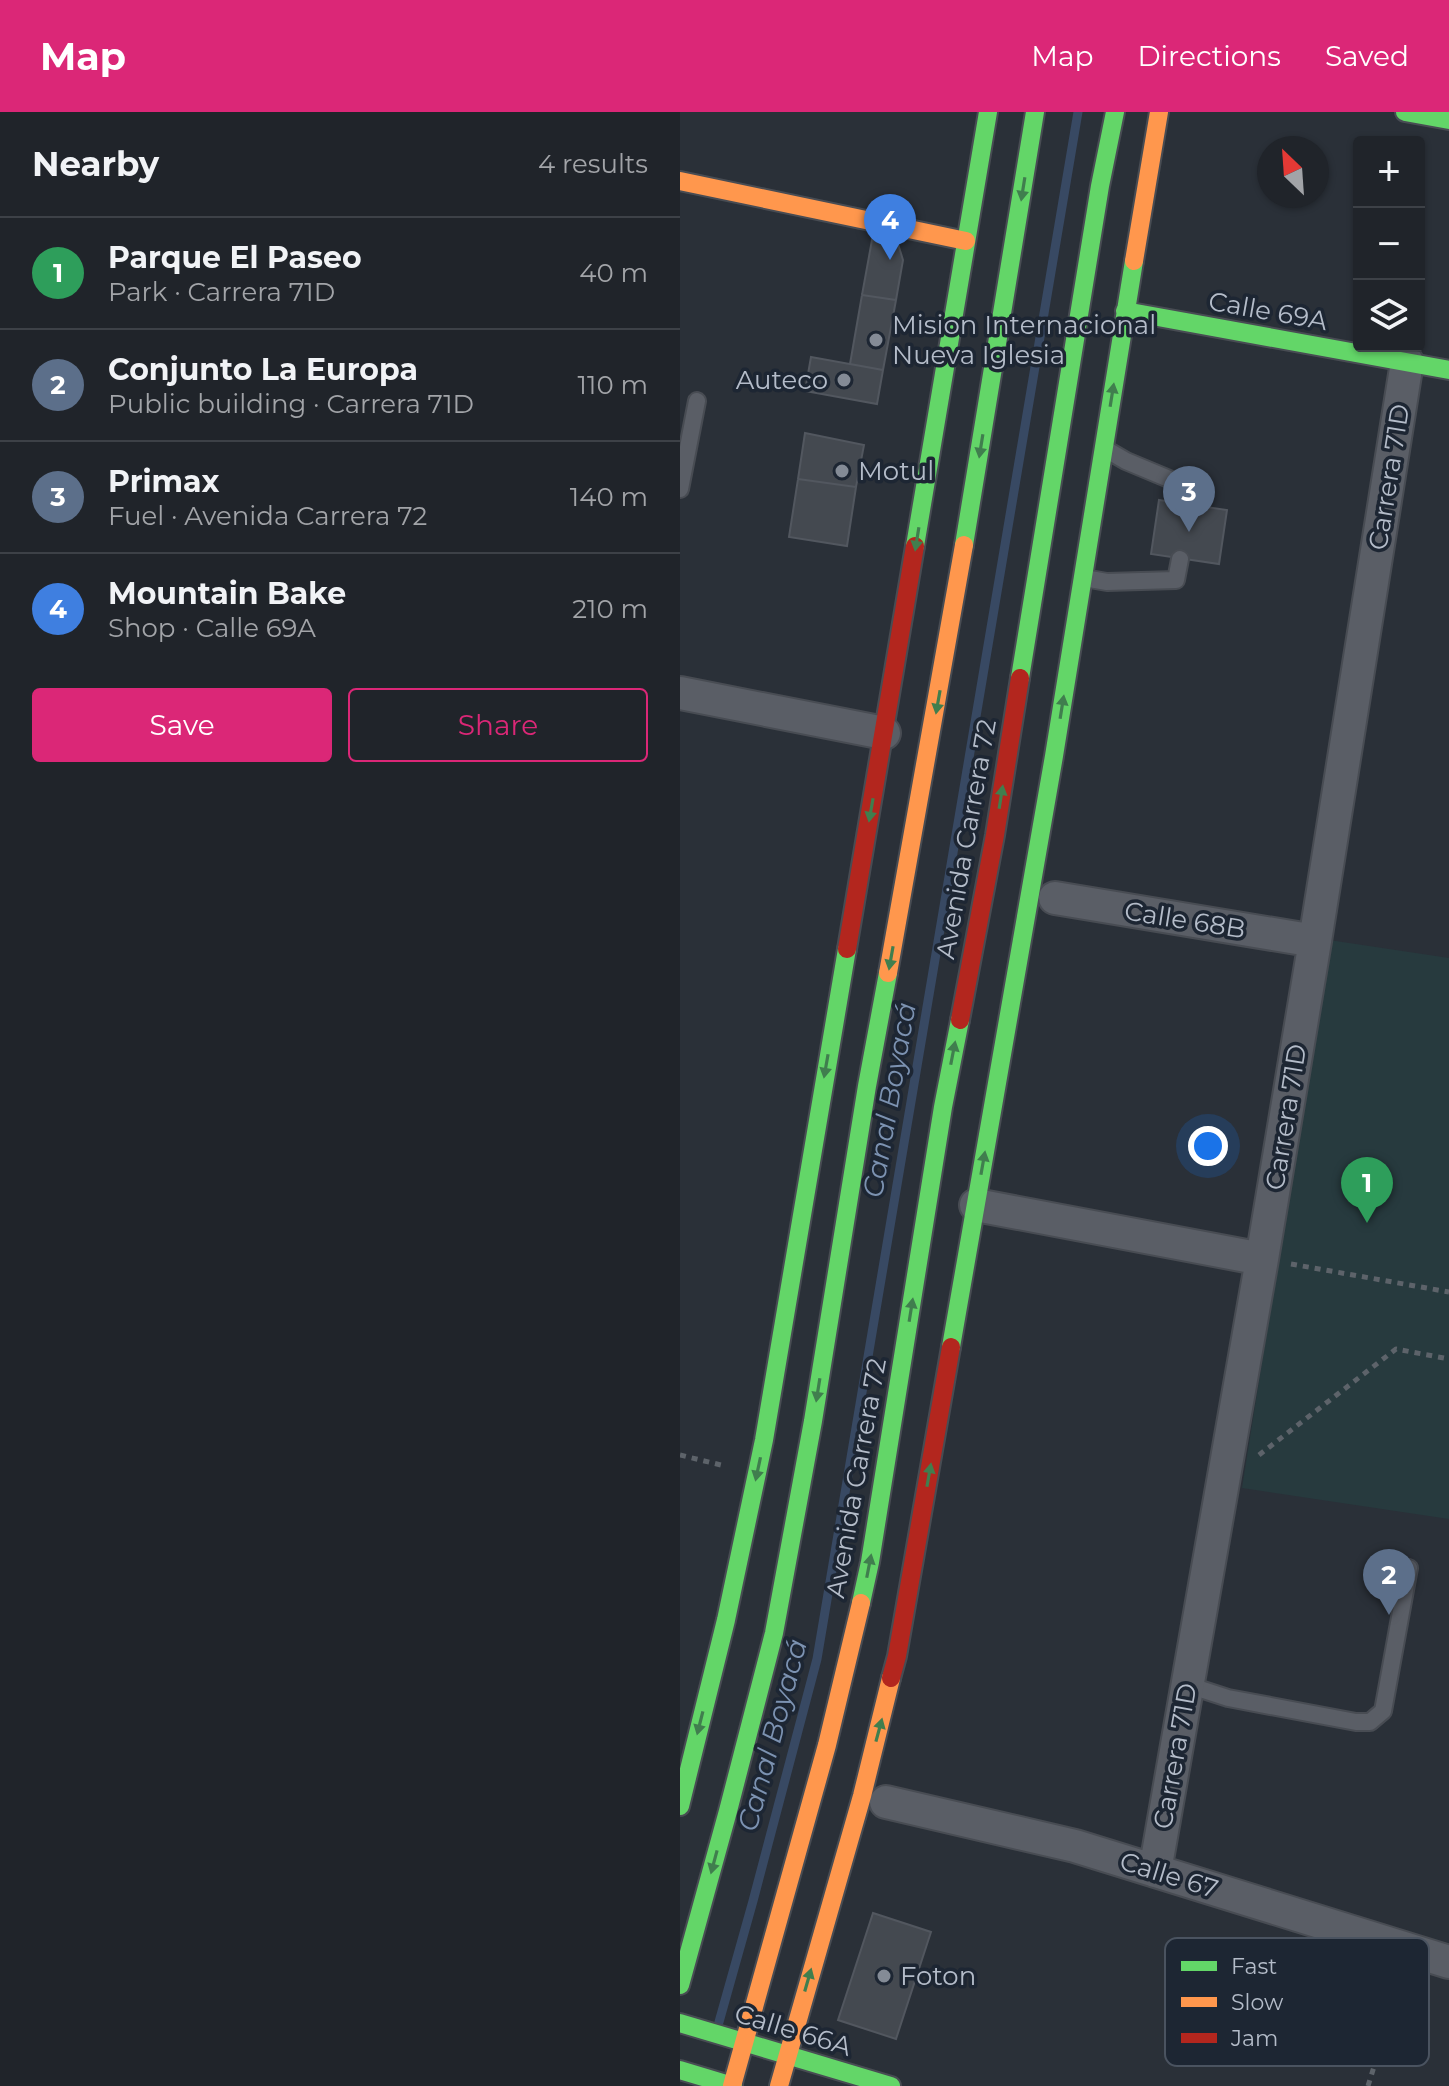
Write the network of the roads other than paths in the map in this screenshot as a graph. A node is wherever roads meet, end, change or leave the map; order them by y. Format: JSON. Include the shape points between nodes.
{"nodes":[{"id":1,"x":988,"y":112,"type":"edge"},
{"id":2,"x":1035,"y":112,"type":"edge"},
{"id":3,"x":1115,"y":112,"type":"edge"},
{"id":4,"x":1159,"y":112,"type":"edge"},
{"id":5,"x":1405,"y":112,"type":"edge"},
{"id":6,"x":1449,"y":120,"type":"edge"},
{"id":7,"x":680,"y":181,"type":"edge"},
{"id":8,"x":966,"y":241,"type":"junction"},
{"id":9,"x":1125,"y":311,"type":"junction"},
{"id":10,"x":1407,"y":362,"type":"junction"},
{"id":11,"x":1449,"y":370,"type":"edge"},
{"id":12,"x":697,"y":401,"type":"dead end"},
{"id":13,"x":1103,"y":449,"type":"junction"},
{"id":14,"x":680,"y":489,"type":"edge"},
{"id":15,"x":1189,"y":505,"type":"dead end"},
{"id":16,"x":1180,"y":559,"type":"dead end"},
{"id":17,"x":1082,"y":578,"type":"junction"},
{"id":18,"x":680,"y":693,"type":"edge"},
{"id":19,"x":884,"y":733,"type":"junction"},
{"id":20,"x":1055,"y":898,"type":"dead end"},
{"id":21,"x":1315,"y":941,"type":"junction"},
{"id":22,"x":1003,"y":1050,"type":"junction"},
{"id":23,"x":983,"y":1069,"type":"dead end"},
{"id":24,"x":963,"y":1088,"type":"dead end"},
{"id":25,"x":943,"y":1107,"type":"junction"},
{"id":26,"x":976,"y":1205,"type":"junction"},
{"id":27,"x":1262,"y":1259,"type":"junction"},
{"id":28,"x":1409,"y":1568,"type":"dead end"},
{"id":29,"x":1188,"y":1685,"type":"junction"},
{"id":30,"x":886,"y":1802,"type":"dead end"},
{"id":31,"x":680,"y":1806,"type":"edge"},
{"id":32,"x":1155,"y":1871,"type":"junction"},
{"id":33,"x":1372,"y":1938,"type":"edge"},
{"id":34,"x":1429,"y":1956,"type":"edge"},
{"id":35,"x":1449,"y":1962,"type":"edge"},
{"id":36,"x":680,"y":1985,"type":"edge"},
{"id":37,"x":684,"y":2024,"type":"edge"},
{"id":38,"x":745,"y":2042,"type":"junction"},
{"id":39,"x":787,"y":2055,"type":"junction"},
{"id":40,"x":680,"y":2070,"type":"edge"},
{"id":41,"x":727,"y":2084,"type":"edge"},
{"id":42,"x":779,"y":2086,"type":"edge"},
{"id":43,"x":891,"y":2086,"type":"edge"}],
"edges":[{"from":1,"to":8,"type":"main road"},
{"from":2,"to":36,"type":"main road","name":"Avenida Carrera 72","one_way":true,"via":[[948,643],[774,1633]]},
{"from":25,"to":3,"type":"main road","name":"Avenida Carrera 72","one_way":true,"via":[[995,835]]},
{"from":4,"to":9,"type":"main road"},
{"from":5,"to":6,"type":"main road"},
{"from":7,"to":8,"type":"main road"},
{"from":8,"to":19,"type":"main road","one_way":true},
{"from":9,"to":10,"type":"main road","name":"Calle 69A"},
{"from":13,"to":9,"type":"main road","one_way":true},
{"from":10,"to":11,"type":"main road","name":"Calle 69A"},
{"from":10,"to":21,"type":"street","name":"Carrera 71D"},
{"from":12,"to":14,"type":"lane"},
{"from":13,"to":15,"type":"lane","via":[[1193,489]]},
{"from":13,"to":17,"type":"main road"},
{"from":16,"to":17,"type":"lane","via":[[1176,580]]},
{"from":22,"to":17,"type":"main road","one_way":true},
{"from":18,"to":19,"type":"street"},
{"from":19,"to":31,"type":"main road","one_way":true,"via":[[764,1440]]},
{"from":20,"to":21,"type":"street","name":"Calle 68B"},
{"from":21,"to":27,"type":"street","name":"Carrera 71D"},
{"from":22,"to":23,"type":"main road"},
{"from":26,"to":22,"type":"main road","one_way":true},
{"from":24,"to":25,"type":"main road"},
{"from":38,"to":25,"type":"main road","name":"Avenida Carrera 72","one_way":true,"via":[[827,1745],[867,1576]]},
{"from":26,"to":27,"type":"street"},
{"from":39,"to":26,"type":"main road","one_way":true,"via":[[897,1656]]},
{"from":27,"to":29,"type":"street","name":"Carrera 71D"},
{"from":28,"to":29,"type":"lane","via":[[1383,1711],[1370,1722],[1228,1698]]},
{"from":29,"to":32,"type":"street","name":"Carrera 71D"},
{"from":30,"to":32,"type":"street","name":"Calle 67","via":[[1075,1846]]},
{"from":32,"to":33,"type":"street","name":"Calle 67"},
{"from":34,"to":35,"type":"street","name":"Calle 67"},
{"from":37,"to":38,"type":"main road","name":"Calle 66A"},
{"from":38,"to":39,"type":"main road","name":"Calle 66A"},
{"from":38,"to":41,"type":"main road","name":"Avenida Carrera 72"},
{"from":39,"to":42,"type":"main road"},
{"from":39,"to":43,"type":"main road","name":"Calle 66A"},
{"from":40,"to":41,"type":"main road"}]}
